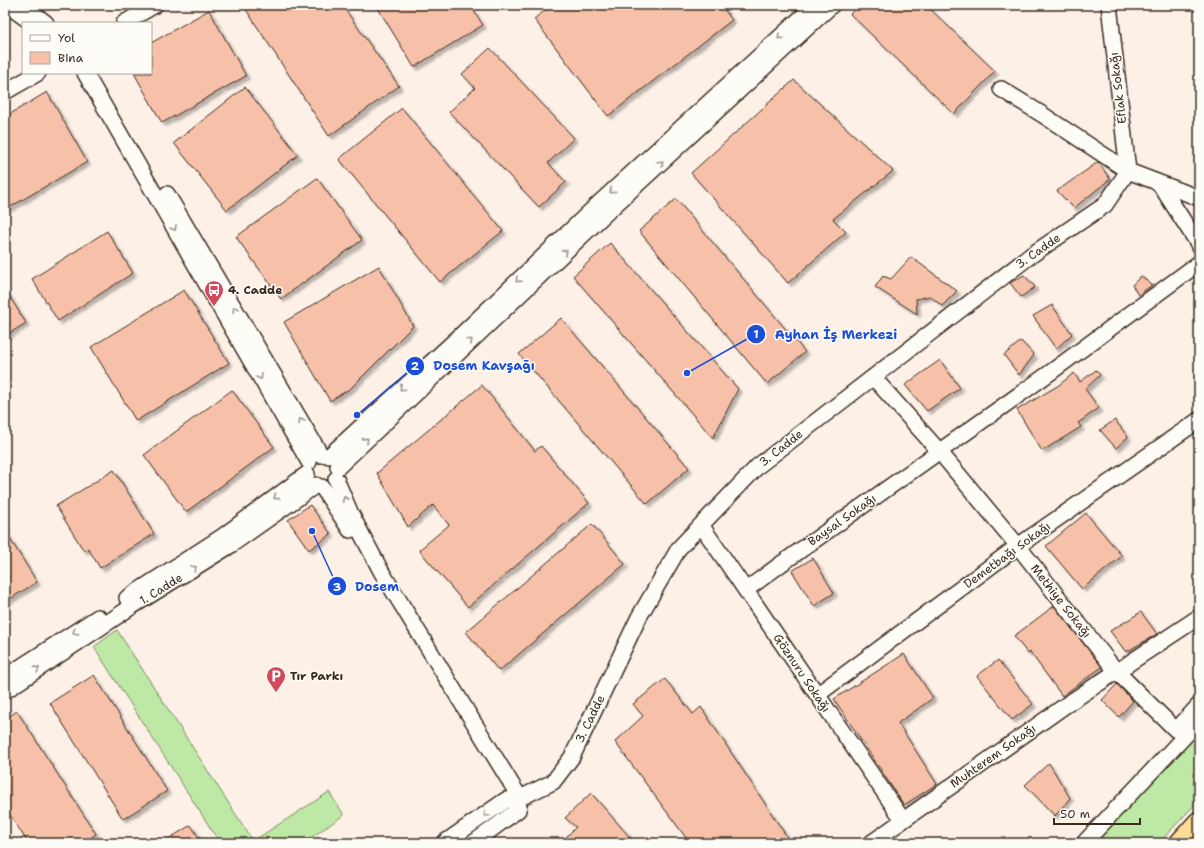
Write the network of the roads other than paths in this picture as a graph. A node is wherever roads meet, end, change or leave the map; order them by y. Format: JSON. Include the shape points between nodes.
{"nodes":[{"id":1,"x":155,"y":5,"type":"edge"},
{"id":2,"x":814,"y":5,"type":"edge"},
{"id":3,"x":832,"y":5,"type":"edge"},
{"id":4,"x":1109,"y":5,"type":"edge"},
{"id":5,"x":15,"y":6,"type":"edge"},
{"id":6,"x":31,"y":22,"type":"edge"},
{"id":7,"x":44,"y":22,"type":"edge"},
{"id":8,"x":126,"y":22,"type":"edge"},
{"id":9,"x":36,"y":74,"type":"edge"},
{"id":10,"x":86,"y":74,"type":"edge"},
{"id":11,"x":96,"y":74,"type":"edge"},
{"id":12,"x":1001,"y":89,"type":"dead end"},
{"id":13,"x":5,"y":92,"type":"edge"},
{"id":14,"x":146,"y":168,"type":"junction"},
{"id":15,"x":1128,"y":171,"type":"junction"},
{"id":16,"x":1159,"y":183,"type":"junction"},
{"id":17,"x":1199,"y":198,"type":"edge"},
{"id":18,"x":1199,"y":245,"type":"edge"},
{"id":19,"x":1199,"y":263,"type":"edge"},
{"id":20,"x":873,"y":377,"type":"junction"},
{"id":21,"x":1199,"y":420,"type":"edge"},
{"id":22,"x":938,"y":451,"type":"junction"},
{"id":23,"x":322,"y":471,"type":"junction"},
{"id":24,"x":701,"y":525,"type":"junction"},
{"id":25,"x":1018,"y":546,"type":"junction"},
{"id":26,"x":746,"y":590,"type":"junction"},
{"id":27,"x":128,"y":603,"type":"junction"},
{"id":28,"x":1199,"y":617,"type":"edge"},
{"id":29,"x":1116,"y":671,"type":"junction"},
{"id":30,"x":5,"y":677,"type":"edge"},
{"id":31,"x":5,"y":691,"type":"edge"},
{"id":32,"x":818,"y":695,"type":"junction"},
{"id":33,"x":1199,"y":706,"type":"edge"},
{"id":34,"x":1199,"y":721,"type":"edge"},
{"id":35,"x":1176,"y":730,"type":"junction"},
{"id":36,"x":520,"y":798,"type":"junction"},
{"id":37,"x":1109,"y":816,"type":"junction"},
{"id":38,"x":903,"y":820,"type":"junction"},
{"id":39,"x":1199,"y":823,"type":"edge"},
{"id":40,"x":444,"y":843,"type":"edge"},
{"id":41,"x":472,"y":843,"type":"edge"},
{"id":42,"x":871,"y":843,"type":"edge"},
{"id":43,"x":1084,"y":843,"type":"edge"},
{"id":44,"x":1181,"y":843,"type":"edge"}],
"edges":[{"from":1,"to":8,"type":"street"},
{"from":2,"to":23,"type":"street","one_way":true,"via":[[596,206]]},
{"from":23,"to":3,"type":"street","one_way":true},
{"from":4,"to":15,"type":"street","name":"Eflak Sokağı"},
{"from":5,"to":6,"type":"street"},
{"from":5,"to":7,"type":"street"},
{"from":9,"to":13,"type":"street"},
{"from":10,"to":14,"type":"street"},
{"from":11,"to":14,"type":"street"},
{"from":12,"to":15,"type":"street"},
{"from":14,"to":23,"type":"street"},
{"from":15,"to":16,"type":"street"},
{"from":15,"to":20,"type":"street","name":"3. Cadde","via":[[1105,205],[1030,256]]},
{"from":16,"to":17,"type":"street"},
{"from":16,"to":18,"type":"street"},
{"from":19,"to":22,"type":"street","name":"Baysal Sokağı"},
{"from":20,"to":22,"type":"street","name":"Methiye Sokağı"},
{"from":20,"to":24,"type":"street","name":"3. Cadde","via":[[758,466]]},
{"from":21,"to":25,"type":"street","name":"Demetbağı Sokağı"},
{"from":22,"to":25,"type":"street","name":"Methiye Sokağı"},
{"from":22,"to":26,"type":"street","name":"Baysal Sokağı"},
{"from":23,"to":27,"type":"street","name":"1. Cadde","via":[[221,544]]},
{"from":23,"to":36,"type":"street","via":[[350,512],[381,571]]},
{"from":24,"to":26,"type":"street","name":"Göznuru Sokağı"},
{"from":24,"to":36,"type":"street","name":"3. Cadde","via":[[679,548],[640,616],[572,757],[553,782]]},
{"from":25,"to":29,"type":"street","name":"Methiye Sokağı"},
{"from":25,"to":32,"type":"street","name":"Demetbağı Sokağı"},
{"from":26,"to":32,"type":"street","name":"Göznuru Sokağı"},
{"from":27,"to":30,"type":"street","name":"1. Cadde","one_way":true},
{"from":31,"to":27,"type":"street","name":"1. Cadde","one_way":true},
{"from":28,"to":29,"type":"street","name":"Muhterem Sokağı"},
{"from":29,"to":35,"type":"street","name":"Methiye Sokağı"},
{"from":29,"to":38,"type":"street","name":"Muhterem Sokağı"},
{"from":32,"to":38,"type":"street","name":"Göznuru Sokağı"},
{"from":33,"to":35,"type":"street"},
{"from":34,"to":37,"type":"street"},
{"from":35,"to":37,"type":"street"},
{"from":36,"to":40,"type":"street","name":"3. Cadde","one_way":true,"via":[[506,800]]},
{"from":36,"to":41,"type":"street","via":[[518,810]]},
{"from":37,"to":43,"type":"street"},
{"from":38,"to":42,"type":"street","name":"Muhterem Sokağı"},
{"from":39,"to":44,"type":"highway"}]}
